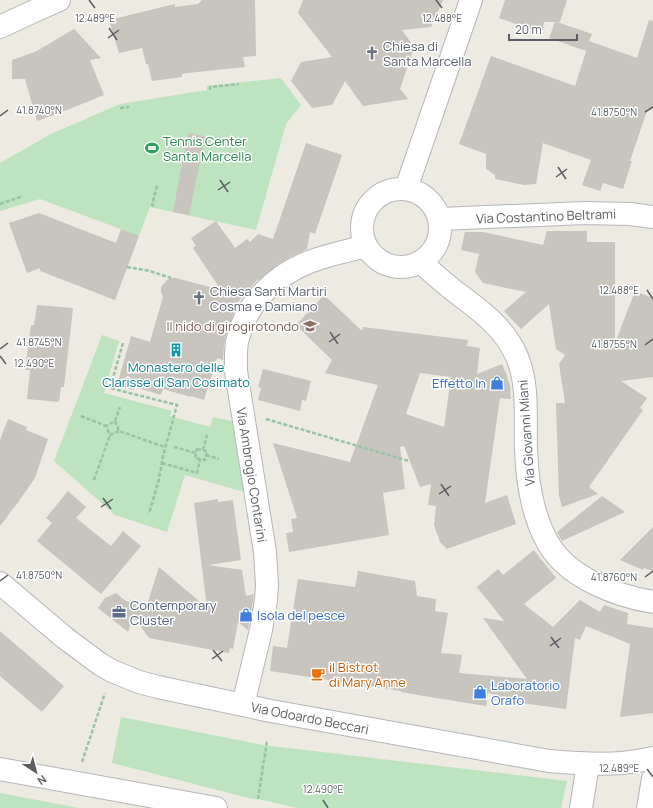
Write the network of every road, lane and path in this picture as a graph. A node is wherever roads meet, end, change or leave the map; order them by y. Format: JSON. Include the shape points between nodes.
{"nodes":[{"id":1,"x":59,"y":0,"type":"edge"},
{"id":2,"x":471,"y":0,"type":"edge"},
{"id":3,"x":0,"y":27,"type":"edge"},
{"id":4,"x":239,"y":84,"type":"dead end"},
{"id":5,"x":210,"y":90,"type":"dead end"},
{"id":6,"x":129,"y":107,"type":"dead end"},
{"id":7,"x":120,"y":108,"type":"dead end"},
{"id":8,"x":157,"y":186,"type":"dead end"},
{"id":9,"x":406,"y":189,"type":"junction"},
{"id":10,"x":22,"y":196,"type":"dead end"},
{"id":11,"x":0,"y":204,"type":"edge"},
{"id":12,"x":154,"y":206,"type":"dead end"},
{"id":13,"x":653,"y":217,"type":"edge"},
{"id":14,"x":440,"y":219,"type":"junction"},
{"id":15,"x":366,"y":246,"type":"junction"},
{"id":16,"x":421,"y":262,"type":"junction"},
{"id":17,"x":127,"y":267,"type":"dead end"},
{"id":18,"x":171,"y":278,"type":"dead end"},
{"id":19,"x":123,"y":343,"type":"dead end"},
{"id":20,"x":120,"y":407,"type":"dead end"},
{"id":21,"x":80,"y":416,"type":"dead end"},
{"id":22,"x":260,"y":418,"type":"dead end"},
{"id":23,"x":115,"y":422,"type":"junction"},
{"id":24,"x":106,"y":426,"type":"junction"},
{"id":25,"x":119,"y":430,"type":"junction"},
{"id":26,"x":110,"y":435,"type":"junction"},
{"id":27,"x":207,"y":435,"type":"dead end"},
{"id":28,"x":174,"y":447,"type":"dead end"},
{"id":29,"x":165,"y":448,"type":"junction"},
{"id":30,"x":203,"y":450,"type":"junction"},
{"id":31,"x":196,"y":453,"type":"junction"},
{"id":32,"x":206,"y":456,"type":"junction"},
{"id":33,"x":200,"y":459,"type":"junction"},
{"id":34,"x":219,"y":460,"type":"dead end"},
{"id":35,"x":409,"y":461,"type":"dead end"},
{"id":36,"x":162,"y":463,"type":"junction"},
{"id":37,"x":94,"y":480,"type":"dead end"},
{"id":38,"x":149,"y":514,"type":"dead end"},
{"id":39,"x":0,"y":583,"type":"edge"},
{"id":40,"x":653,"y":602,"type":"edge"},
{"id":41,"x":112,"y":671,"type":"junction"},
{"id":42,"x":243,"y":705,"type":"junction"},
{"id":43,"x":267,"y":741,"type":"dead end"},
{"id":44,"x":653,"y":758,"type":"edge"},
{"id":45,"x":588,"y":764,"type":"junction"},
{"id":46,"x":0,"y":769,"type":"edge"},
{"id":47,"x":653,"y":779,"type":"edge"},
{"id":48,"x":76,"y":783,"type":"junction"},
{"id":49,"x":258,"y":799,"type":"dead end"},
{"id":50,"x":216,"y":808,"type":"edge"},
{"id":51,"x":581,"y":808,"type":"edge"},
{"id":52,"x":648,"y":808,"type":"edge"}],
"edges":[{"from":1,"to":3,"type":"street"},
{"from":2,"to":9,"type":"street"},
{"from":4,"to":5,"type":"path","via":[[210,87]]},
{"from":6,"to":7,"type":"path"},
{"from":8,"to":12,"type":"path","via":[[152,205]]},
{"from":9,"to":14,"type":"street","via":[[418,192],[428,199]]},
{"from":9,"to":15,"type":"street","via":[[394,189],[382,193],[373,200],[362,222]]},
{"from":10,"to":11,"type":"path"},
{"from":13,"to":14,"type":"street","name":"Via Costantino Beltrami","via":[[585,213]]},
{"from":14,"to":16,"type":"street","via":[[437,244],[431,254]]},
{"from":15,"to":16,"type":"street","via":[[373,256],[384,264],[409,267]]},
{"from":15,"to":42,"type":"street","name":"Via Ambrogio Contarini","via":[[310,262],[289,272],[271,285],[249,311],[238,339],[236,371],[265,552],[267,585],[261,630]]},
{"from":16,"to":40,"type":"street","name":"Via Giovanni Miani","via":[[492,320],[513,348],[524,378],[530,496],[538,523],[548,543],[560,559],[590,581],[624,595]]},
{"from":17,"to":18,"type":"path"},
{"from":19,"to":29,"type":"path","via":[[110,388],[177,405]]},
{"from":20,"to":23,"type":"path"},
{"from":21,"to":24,"type":"path"},
{"from":22,"to":35,"type":"path"},
{"from":23,"to":24,"type":"path"},
{"from":23,"to":25,"type":"path"},
{"from":24,"to":26,"type":"path"},
{"from":25,"to":26,"type":"path"},
{"from":25,"to":29,"type":"path"},
{"from":26,"to":37,"type":"path"},
{"from":27,"to":30,"type":"path"},
{"from":28,"to":31,"type":"path"},
{"from":29,"to":36,"type":"path"},
{"from":30,"to":31,"type":"path","via":[[197,449]]},
{"from":30,"to":32,"type":"path","via":[[207,451]]},
{"from":31,"to":33,"type":"path","via":[[195,458]]},
{"from":32,"to":33,"type":"path","via":[[205,460]]},
{"from":32,"to":34,"type":"path"},
{"from":33,"to":36,"type":"path","via":[[197,474]]},
{"from":36,"to":38,"type":"path"},
{"from":39,"to":41,"type":"street","name":"Via Odoardo Beccari","via":[[65,638]]},
{"from":41,"to":42,"type":"street","name":"Via Odoardo Beccari","via":[[148,685]]},
{"from":41,"to":48,"type":"path"},
{"from":42,"to":45,"type":"street","name":"Via Odoardo Beccari","via":[[534,759]]},
{"from":43,"to":49,"type":"path"},
{"from":44,"to":45,"type":"street","name":"Via Odoardo Beccari","via":[[621,763]]},
{"from":45,"to":51,"type":"street"},
{"from":46,"to":48,"type":"street"},
{"from":47,"to":52,"type":"street"},
{"from":48,"to":50,"type":"street"}]}
